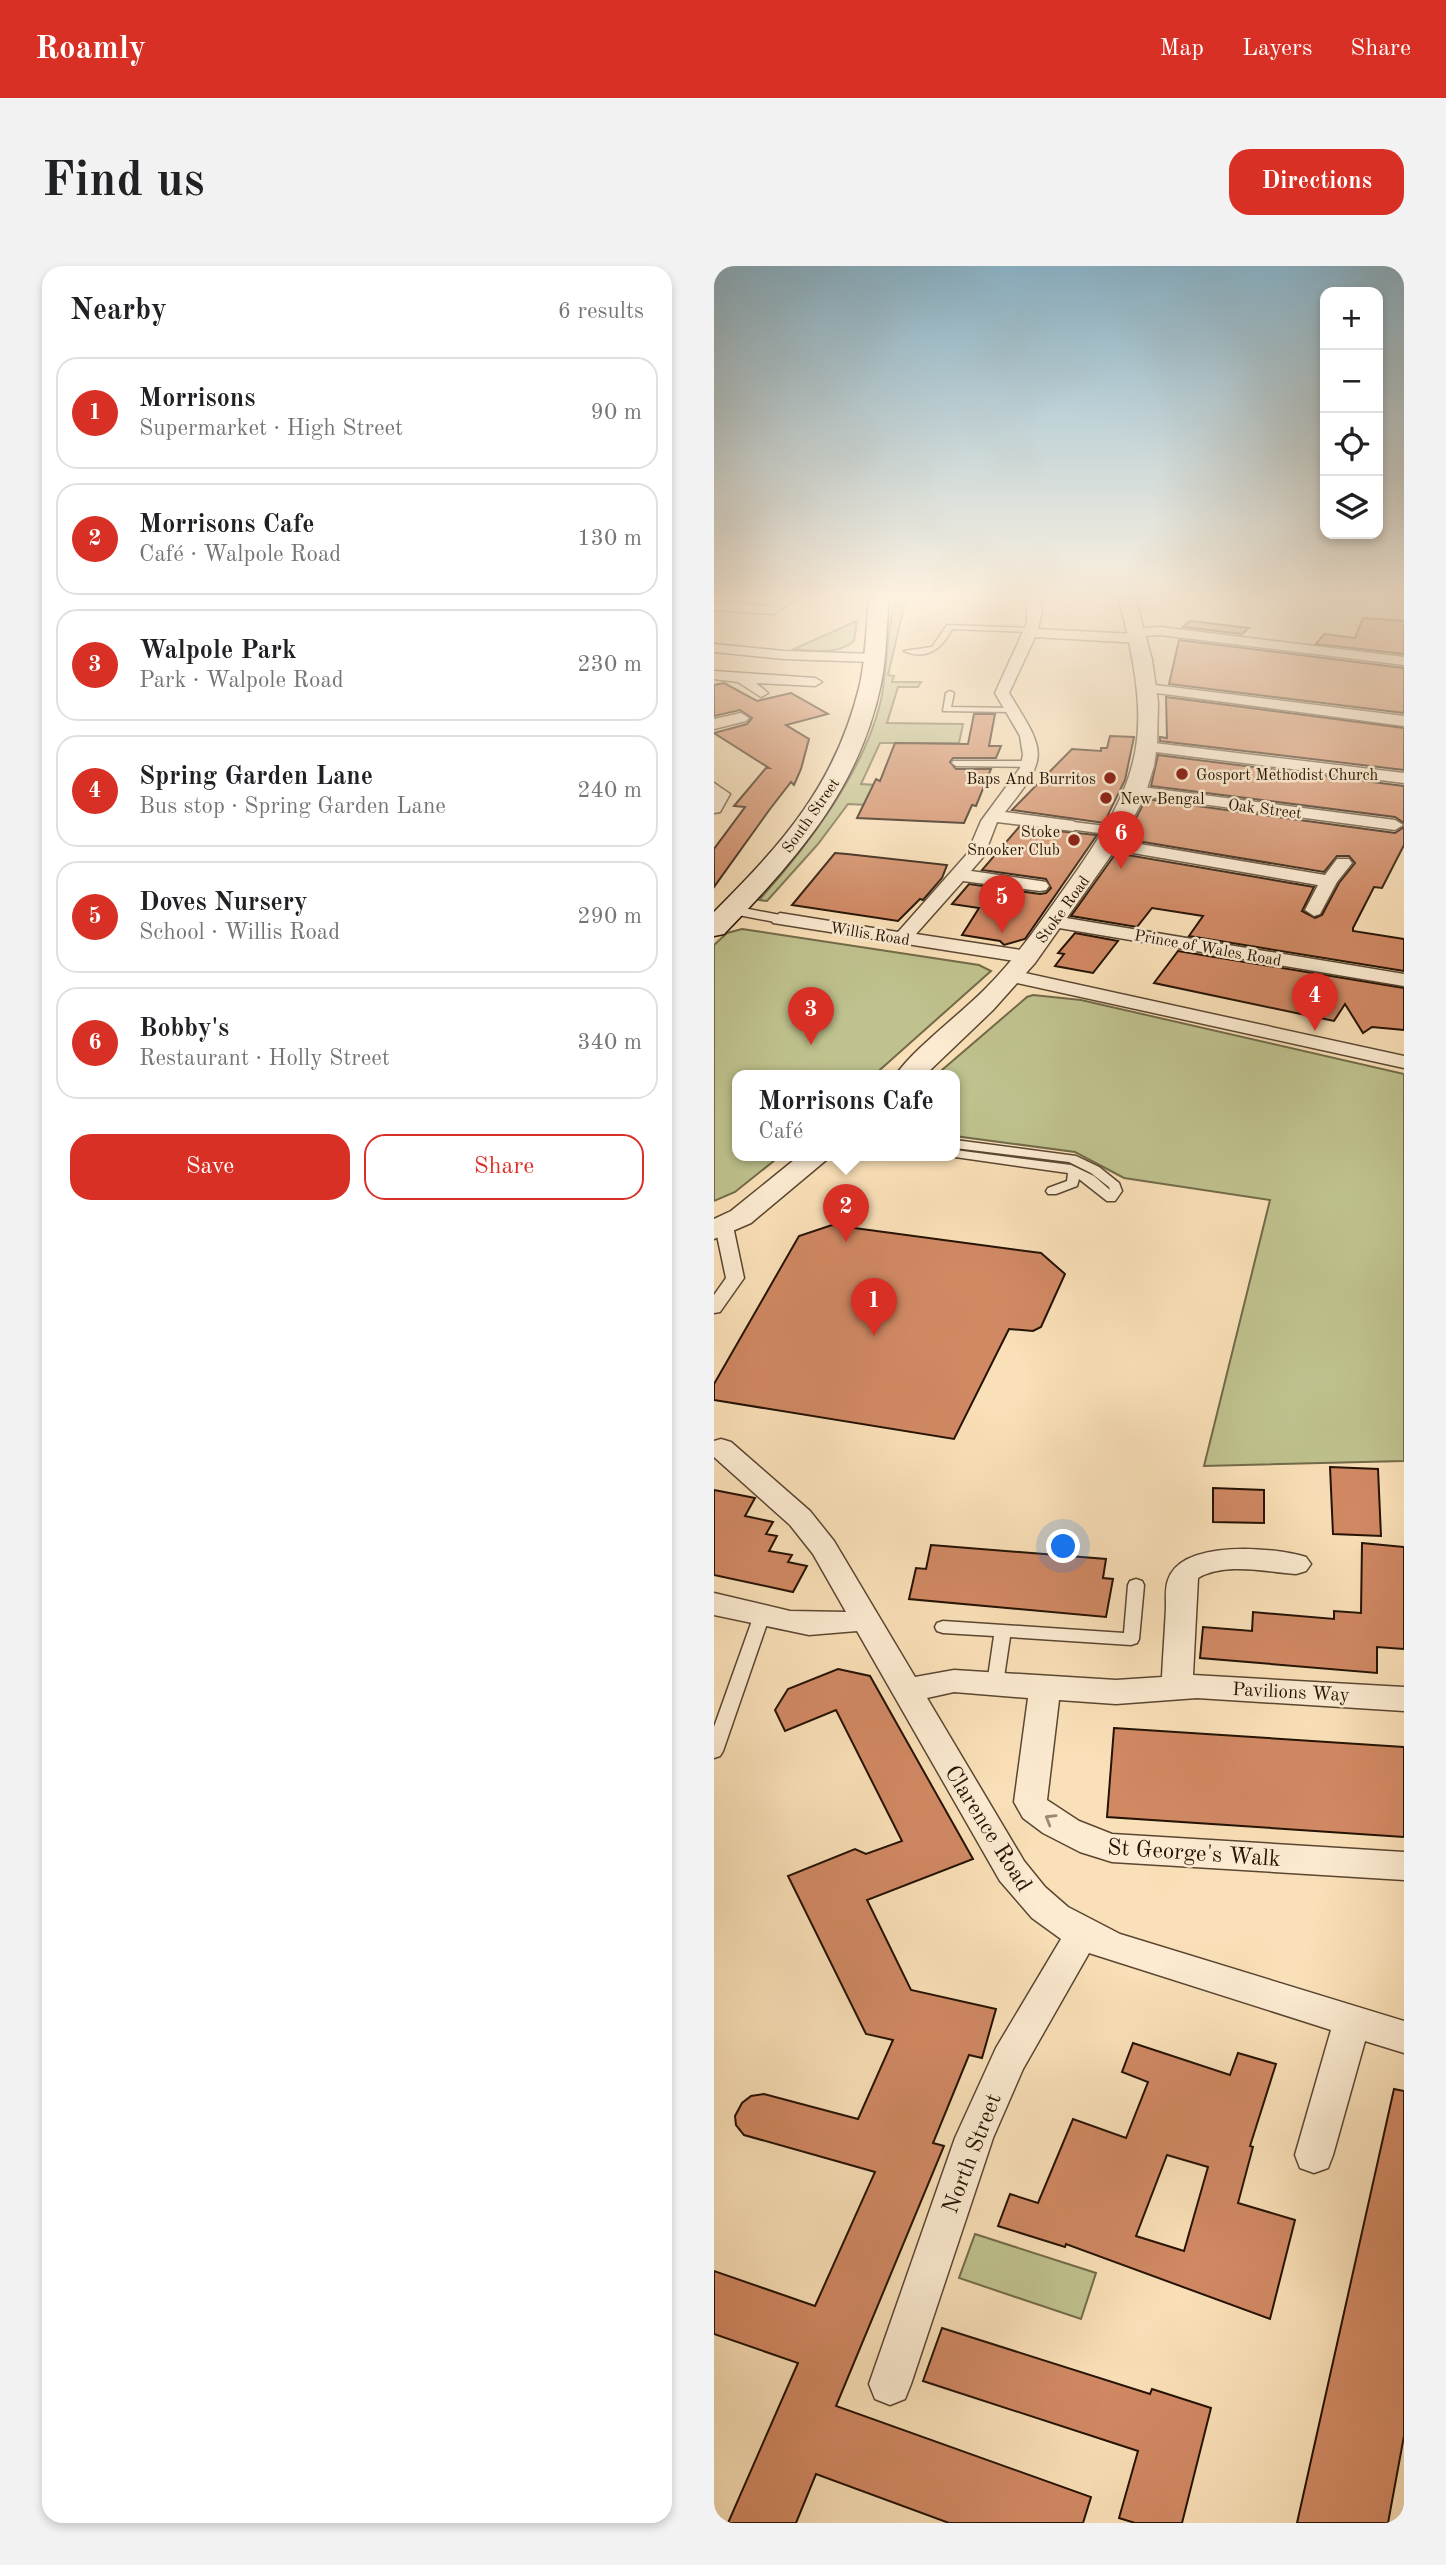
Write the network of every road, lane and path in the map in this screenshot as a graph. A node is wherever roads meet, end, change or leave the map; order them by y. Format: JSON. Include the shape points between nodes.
{"nodes":[{"id":1,"x":865,"y":703,"type":"edge"},
{"id":2,"x":947,"y":703,"type":"edge"},
{"id":3,"x":1007,"y":703,"type":"edge"},
{"id":4,"x":1147,"y":703,"type":"edge"},
{"id":5,"x":1266,"y":703,"type":"edge"},
{"id":6,"x":1011,"y":710,"type":"junction"},
{"id":7,"x":741,"y":718,"type":"dead end"},
{"id":8,"x":1404,"y":721,"type":"edge"},
{"id":9,"x":714,"y":724,"type":"edge"},
{"id":10,"x":1146,"y":747,"type":"junction"},
{"id":11,"x":956,"y":763,"type":"dead end"},
{"id":12,"x":1029,"y":764,"type":"junction"},
{"id":13,"x":1404,"y":779,"type":"edge"},
{"id":14,"x":714,"y":789,"type":"edge"},
{"id":15,"x":1134,"y":791,"type":"junction"},
{"id":16,"x":714,"y":808,"type":"edge"},
{"id":17,"x":993,"y":816,"type":"junction"},
{"id":18,"x":1395,"y":825,"type":"dead end"},
{"id":19,"x":1073,"y":826,"type":"joint"},
{"id":20,"x":1112,"y":838,"type":"junction"},
{"id":21,"x":1343,"y":863,"type":"dead end"},
{"id":22,"x":959,"y":874,"type":"junction"},
{"id":23,"x":1329,"y":881,"type":"junction"},
{"id":24,"x":1040,"y":886,"type":"dead end"},
{"id":25,"x":724,"y":909,"type":"edge"},
{"id":26,"x":1314,"y":910,"type":"dead end"},
{"id":27,"x":780,"y":919,"type":"joint"},
{"id":28,"x":1054,"y":922,"type":"junction"},
{"id":29,"x":714,"y":928,"type":"edge"},
{"id":30,"x":903,"y":938,"type":"junction"},
{"id":31,"x":1019,"y":967,"type":"junction"},
{"id":32,"x":1404,"y":980,"type":"edge"},
{"id":33,"x":1404,"y":1062,"type":"edge"},
{"id":34,"x":914,"y":1070,"type":"edge"},
{"id":35,"x":960,"y":1145,"type":"edge"},
{"id":36,"x":960,"y":1154,"type":"edge"},
{"id":37,"x":811,"y":1161,"type":"edge"},
{"id":38,"x":1074,"y":1171,"type":"junction"},
{"id":39,"x":1052,"y":1191,"type":"dead end"},
{"id":40,"x":719,"y":1228,"type":"edge"},
{"id":41,"x":714,"y":1308,"type":"edge"},
{"id":42,"x":739,"y":1452,"type":"dead end"},
{"id":43,"x":1296,"y":1564,"type":"dead end"},
{"id":44,"x":1136,"y":1585,"type":"dead end"},
{"id":45,"x":714,"y":1604,"type":"edge"},
{"id":46,"x":762,"y":1615,"type":"junction"},
{"id":47,"x":866,"y":1618,"type":"junction"},
{"id":48,"x":943,"y":1627,"type":"dead end"},
{"id":49,"x":1003,"y":1631,"type":"junction"},
{"id":50,"x":995,"y":1684,"type":"junction"},
{"id":51,"x":1036,"y":1687,"type":"junction"},
{"id":52,"x":1177,"y":1687,"type":"junction"},
{"id":53,"x":908,"y":1690,"type":"junction"},
{"id":54,"x":1404,"y":1699,"type":"edge"},
{"id":55,"x":714,"y":1751,"type":"edge"},
{"id":56,"x":1112,"y":1848,"type":"joint"},
{"id":57,"x":1404,"y":1866,"type":"edge"},
{"id":58,"x":1082,"y":1934,"type":"junction"},
{"id":59,"x":1352,"y":2021,"type":"junction"},
{"id":60,"x":1404,"y":2037,"type":"edge"},
{"id":61,"x":1314,"y":2155,"type":"dead end"},
{"id":62,"x":890,"y":2384,"type":"dead end"}],
"edges":[{"from":1,"to":25,"type":"main road","name":"South Street","via":[[852,749],[829,792],[774,867]]},
{"from":2,"to":6,"type":"lane","via":[[946,709]]},
{"from":3,"to":6,"type":"street"},
{"from":4,"to":10,"type":"street","name":"Stoke Road"},
{"from":5,"to":8,"type":"street"},
{"from":6,"to":12,"type":"street","via":[[1028,736]]},
{"from":7,"to":9,"type":"street"},
{"from":10,"to":13,"type":"street"},
{"from":10,"to":15,"type":"street","name":"Stoke Road"},
{"from":11,"to":12,"type":"lane"},
{"from":12,"to":17,"type":"street"},
{"from":14,"to":16,"type":"street","via":[[722,794]]},
{"from":15,"to":18,"type":"street","name":"Oak Street"},
{"from":15,"to":20,"type":"street","name":"Stoke Road"},
{"from":17,"to":19,"type":"street"},
{"from":17,"to":22,"type":"street","via":[[978,850]]},
{"from":19,"to":20,"type":"street"},
{"from":20,"to":23,"type":"street"},
{"from":20,"to":28,"type":"street","name":"Stoke Road"},
{"from":21,"to":23,"type":"street"},
{"from":22,"to":24,"type":"street"},
{"from":22,"to":30,"type":"street"},
{"from":23,"to":26,"type":"street"},
{"from":25,"to":27,"type":"street","name":"Willis Road"},
{"from":25,"to":29,"type":"main road","name":"South Street"},
{"from":27,"to":30,"type":"street","name":"Willis Road"},
{"from":28,"to":31,"type":"street","name":"Stoke Road"},
{"from":28,"to":32,"type":"street","name":"Prince of Wales Road"},
{"from":30,"to":31,"type":"street","name":"Willis Road"},
{"from":31,"to":33,"type":"street","name":"Willis Road"},
{"from":31,"to":34,"type":"street","name":"Stoke Road"},
{"from":35,"to":38,"type":"lane","via":[[1072,1160],[1095,1170],[1116,1191],[1111,1198]]},
{"from":36,"to":38,"type":"lane"},
{"from":37,"to":40,"type":"street","via":[[747,1213]]},
{"from":38,"to":39,"type":"lane","via":[[1073,1183]]},
{"from":40,"to":41,"type":"street","via":[[734,1278]]},
{"from":42,"to":47,"type":"street","via":[[824,1548]]},
{"from":43,"to":52,"type":"street","via":[[1210,1560],[1185,1572]]},
{"from":44,"to":49,"type":"lane","via":[[1131,1639]]},
{"from":45,"to":46,"type":"street"},
{"from":46,"to":47,"type":"street","via":[[820,1626]]},
{"from":46,"to":55,"type":"lane"},
{"from":47,"to":53,"type":"street","name":"Clarence Road"},
{"from":48,"to":49,"type":"lane"},
{"from":49,"to":50,"type":"lane"},
{"from":50,"to":51,"type":"street","name":"Pavilions Way"},
{"from":50,"to":53,"type":"street","name":"Pavilions Way","via":[[944,1681]]},
{"from":51,"to":52,"type":"street","name":"Pavilions Way","via":[[1127,1692]]},
{"from":56,"to":51,"type":"street","name":"St George's Walk","one_way":true,"via":[[1085,1840],[1032,1806]]},
{"from":52,"to":54,"type":"street","name":"Pavilions Way"},
{"from":53,"to":58,"type":"street","name":"Clarence Road","via":[[1019,1881],[1041,1908]]},
{"from":56,"to":57,"type":"street","name":"St George's Walk"},
{"from":58,"to":59,"type":"street","name":"Clarence Road","via":[[1129,1953]]},
{"from":58,"to":62,"type":"street","name":"North Street","via":[[1009,2060],[974,2137]]},
{"from":59,"to":60,"type":"street","name":"Clarence Road"},
{"from":59,"to":61,"type":"street"}]}
